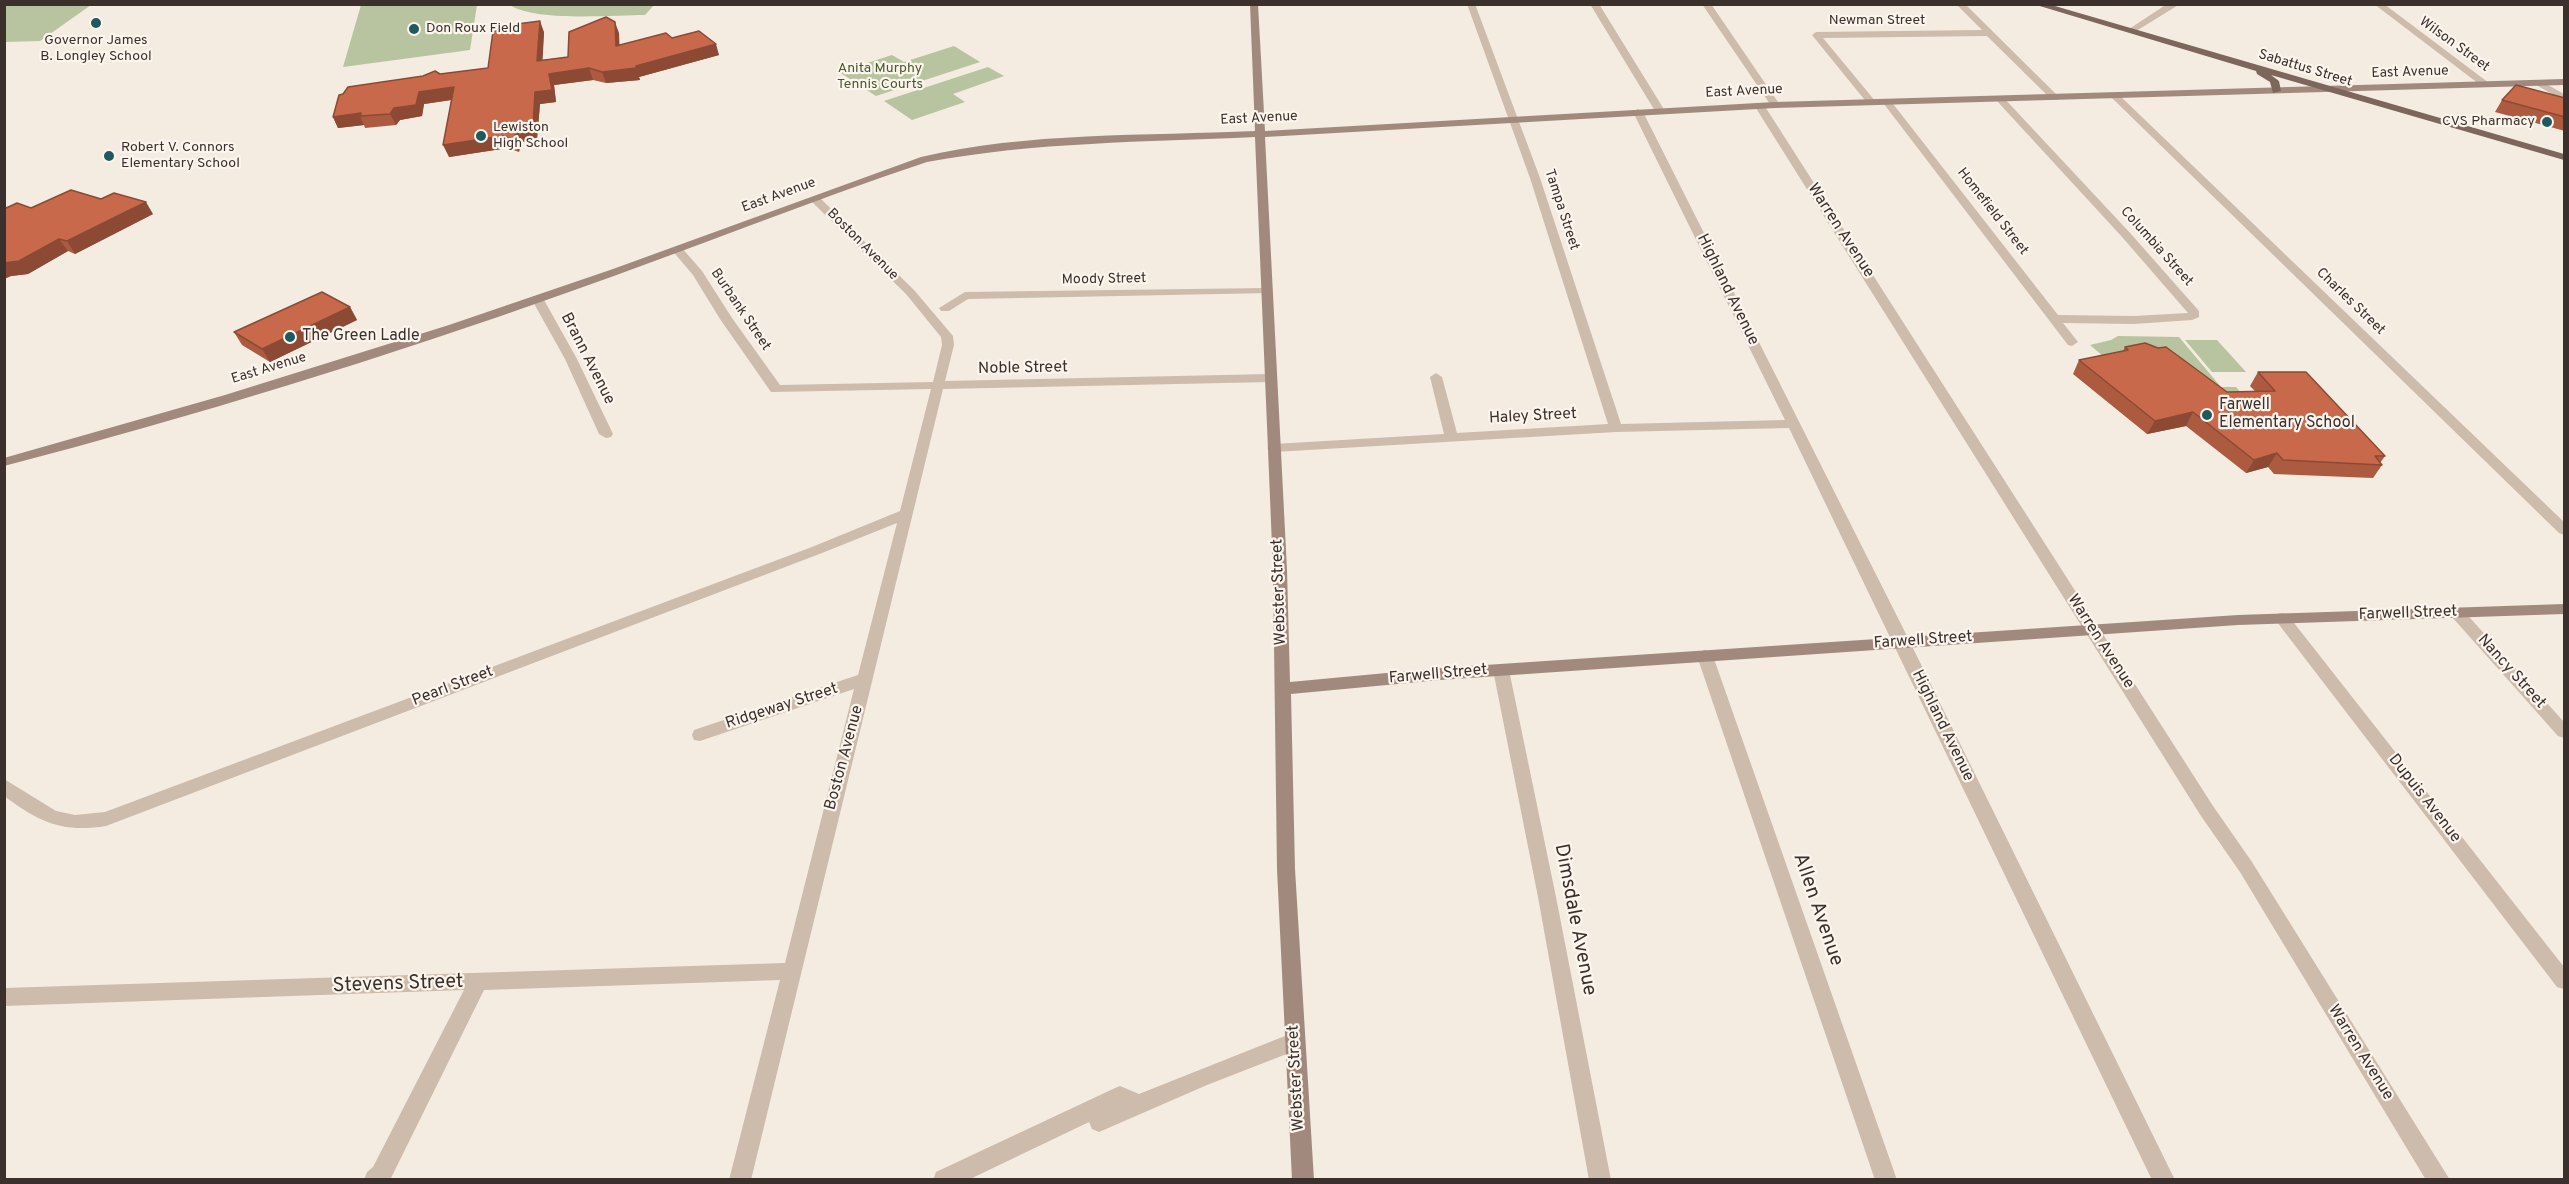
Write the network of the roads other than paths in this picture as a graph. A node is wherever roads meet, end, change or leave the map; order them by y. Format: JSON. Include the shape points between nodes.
{"nodes":[{"id":1,"x":1254,"y":4,"type":"edge"},
{"id":2,"x":1471,"y":4,"type":"edge"},
{"id":3,"x":1594,"y":4,"type":"edge"},
{"id":4,"x":1706,"y":4,"type":"edge"},
{"id":5,"x":1960,"y":4,"type":"edge"},
{"id":6,"x":2037,"y":4,"type":"edge"},
{"id":7,"x":2176,"y":4,"type":"edge"},
{"id":8,"x":2378,"y":4,"type":"edge"},
{"id":9,"x":2130,"y":31,"type":"junction"},
{"id":10,"x":1990,"y":33,"type":"junction"},
{"id":11,"x":2241,"y":64,"type":"junction"},
{"id":12,"x":2565,"y":82,"type":"edge"},
{"id":13,"x":2541,"y":84,"type":"junction"},
{"id":14,"x":2486,"y":85,"type":"junction"},
{"id":15,"x":2332,"y":90,"type":"junction"},
{"id":16,"x":2276,"y":91,"type":"junction"},
{"id":17,"x":2115,"y":96,"type":"junction"},
{"id":18,"x":2055,"y":98,"type":"junction"},
{"id":19,"x":2565,"y":98,"type":"edge"},
{"id":20,"x":2000,"y":99,"type":"junction"},
{"id":21,"x":1871,"y":102,"type":"junction"},
{"id":22,"x":1887,"y":102,"type":"junction"},
{"id":23,"x":1767,"y":105,"type":"junction"},
{"id":24,"x":1660,"y":111,"type":"junction"},
{"id":25,"x":1638,"y":112,"type":"junction"},
{"id":26,"x":1513,"y":119,"type":"junction"},
{"id":27,"x":1260,"y":134,"type":"junction"},
{"id":28,"x":2565,"y":157,"type":"edge"},
{"id":29,"x":815,"y":199,"type":"junction"},
{"id":30,"x":677,"y":249,"type":"junction"},
{"id":31,"x":1266,"y":291,"type":"junction"},
{"id":32,"x":910,"y":292,"type":"junction"},
{"id":33,"x":538,"y":300,"type":"junction"},
{"id":34,"x":945,"y":308,"type":"junction"},
{"id":35,"x":2057,"y":319,"type":"junction"},
{"id":36,"x":947,"y":336,"type":"junction"},
{"id":37,"x":2072,"y":342,"type":"dead end"},
{"id":38,"x":1436,"y":377,"type":"dead end"},
{"id":39,"x":1270,"y":378,"type":"junction"},
{"id":40,"x":938,"y":387,"type":"junction"},
{"id":41,"x":776,"y":389,"type":"joint"},
{"id":42,"x":1793,"y":424,"type":"junction"},
{"id":43,"x":1616,"y":428,"type":"junction"},
{"id":44,"x":606,"y":434,"type":"dead end"},
{"id":45,"x":1452,"y":438,"type":"junction"},
{"id":46,"x":1274,"y":448,"type":"junction"},
{"id":47,"x":4,"y":462,"type":"edge"},
{"id":48,"x":905,"y":514,"type":"junction"},
{"id":49,"x":2565,"y":530,"type":"edge"},
{"id":50,"x":2565,"y":609,"type":"edge"},
{"id":51,"x":2457,"y":612,"type":"junction"},
{"id":52,"x":2282,"y":618,"type":"junction"},
{"id":53,"x":2093,"y":629,"type":"junction"},
{"id":54,"x":1901,"y":643,"type":"junction"},
{"id":55,"x":1705,"y":656,"type":"junction"},
{"id":56,"x":1501,"y":670,"type":"junction"},
{"id":57,"x":865,"y":679,"type":"junction"},
{"id":58,"x":1282,"y":688,"type":"junction"},
{"id":59,"x":2565,"y":732,"type":"edge"},
{"id":60,"x":700,"y":735,"type":"dead end"},
{"id":61,"x":4,"y":786,"type":"edge"},
{"id":62,"x":791,"y":971,"type":"junction"},
{"id":63,"x":2565,"y":981,"type":"edge"},
{"id":64,"x":478,"y":982,"type":"junction"},
{"id":65,"x":4,"y":997,"type":"edge"},
{"id":66,"x":1294,"y":1041,"type":"junction"},
{"id":67,"x":1140,"y":1104,"type":"junction"},
{"id":68,"x":1100,"y":1122,"type":"dead end"},
{"id":69,"x":375,"y":1179,"type":"edge"},
{"id":70,"x":740,"y":1179,"type":"edge"},
{"id":71,"x":944,"y":1179,"type":"edge"},
{"id":72,"x":1303,"y":1179,"type":"edge"},
{"id":73,"x":1600,"y":1179,"type":"edge"},
{"id":74,"x":1886,"y":1179,"type":"edge"},
{"id":75,"x":2164,"y":1179,"type":"edge"},
{"id":76,"x":2439,"y":1179,"type":"edge"}],
"edges":[{"from":1,"to":27,"type":"main road","name":"Webster Street"},
{"from":2,"to":26,"type":"street","name":"Tampa Street"},
{"from":3,"to":24,"type":"street"},
{"from":4,"to":23,"type":"street","name":"Warren Avenue"},
{"from":5,"to":10,"type":"street"},
{"from":6,"to":9,"type":"main road","name":"Sabattus Street"},
{"from":7,"to":9,"type":"street"},
{"from":8,"to":14,"type":"street","name":"Wilson Street"},
{"from":9,"to":11,"type":"main road","name":"Sabattus Street"},
{"from":10,"to":18,"type":"street"},
{"from":10,"to":21,"type":"street","name":"Newman Street","via":[[1816,35]]},
{"from":11,"to":15,"type":"main road","name":"Sabattus Street"},
{"from":11,"to":16,"type":"main road","via":[[2268,76]]},
{"from":12,"to":13,"type":"main road","name":"East Avenue"},
{"from":13,"to":14,"type":"main road","name":"East Avenue"},
{"from":13,"to":19,"type":"street"},
{"from":14,"to":15,"type":"main road","name":"East Avenue"},
{"from":15,"to":16,"type":"main road","name":"East Avenue"},
{"from":15,"to":28,"type":"main road","name":"Sabattus Street"},
{"from":16,"to":17,"type":"main road","name":"East Avenue"},
{"from":17,"to":18,"type":"main road","name":"East Avenue"},
{"from":17,"to":49,"type":"street","name":"Charles Street"},
{"from":18,"to":20,"type":"main road","name":"East Avenue"},
{"from":20,"to":22,"type":"main road","name":"East Avenue"},
{"from":20,"to":35,"type":"street","name":"Columbia Street","via":[[2195,314],[2170,319]]},
{"from":21,"to":22,"type":"main road","name":"East Avenue"},
{"from":21,"to":23,"type":"main road","name":"East Avenue"},
{"from":22,"to":35,"type":"street","name":"Homefield Street"},
{"from":23,"to":24,"type":"main road","name":"East Avenue"},
{"from":23,"to":53,"type":"street","name":"Warren Avenue"},
{"from":24,"to":25,"type":"main road","name":"East Avenue"},
{"from":25,"to":26,"type":"main road","name":"East Avenue"},
{"from":25,"to":42,"type":"street","name":"Highland Avenue"},
{"from":26,"to":27,"type":"main road","name":"East Avenue"},
{"from":26,"to":43,"type":"street","name":"Tampa Street"},
{"from":27,"to":29,"type":"main road","name":"East Avenue","via":[[1062,142],[968,151],[925,159]]},
{"from":27,"to":31,"type":"main road","name":"Webster Street"},
{"from":29,"to":30,"type":"main road","name":"East Avenue"},
{"from":29,"to":32,"type":"street","name":"Boston Avenue"},
{"from":30,"to":33,"type":"main road","name":"East Avenue"},
{"from":30,"to":41,"type":"street","name":"Burbank Street","via":[[698,273]]},
{"from":31,"to":34,"type":"street","name":"Moody Street","via":[[965,296]]},
{"from":31,"to":39,"type":"main road","name":"Webster Street"},
{"from":32,"to":34,"type":"street","name":"Boston Avenue"},
{"from":32,"to":36,"type":"street","name":"Boston Avenue"},
{"from":33,"to":44,"type":"street","name":"Brann Avenue"},
{"from":33,"to":47,"type":"main road","name":"East Avenue","via":[[223,399]]},
{"from":34,"to":36,"type":"street","name":"Boston Avenue"},
{"from":35,"to":37,"type":"street","name":"Homefield Street"},
{"from":36,"to":40,"type":"street","name":"Boston Avenue"},
{"from":38,"to":45,"type":"street"},
{"from":39,"to":40,"type":"street","name":"Noble Street"},
{"from":39,"to":46,"type":"main road","name":"Webster Street"},
{"from":40,"to":41,"type":"street","name":"Noble Street"},
{"from":40,"to":48,"type":"street","name":"Boston Avenue"},
{"from":42,"to":43,"type":"street","name":"Haley Street"},
{"from":42,"to":54,"type":"street","name":"Highland Avenue"},
{"from":43,"to":45,"type":"street","name":"Haley Street"},
{"from":45,"to":46,"type":"street","name":"Haley Street"},
{"from":46,"to":58,"type":"main road","name":"Webster Street"},
{"from":48,"to":57,"type":"street","name":"Boston Avenue"},
{"from":48,"to":61,"type":"street","name":"Pearl Street","via":[[106,819],[79,824],[54,819]]},
{"from":50,"to":51,"type":"main road","name":"Farwell Street"},
{"from":51,"to":52,"type":"main road","name":"Farwell Street"},
{"from":51,"to":59,"type":"street","name":"Nancy Street"},
{"from":52,"to":53,"type":"main road","name":"Farwell Street"},
{"from":52,"to":63,"type":"street","name":"Dupuis Avenue"},
{"from":53,"to":54,"type":"main road","name":"Farwell Street"},
{"from":53,"to":76,"type":"street","name":"Warren Avenue"},
{"from":54,"to":55,"type":"main road","name":"Farwell Street"},
{"from":54,"to":75,"type":"street","name":"Highland Avenue"},
{"from":55,"to":56,"type":"main road","name":"Farwell Street"},
{"from":55,"to":74,"type":"street","name":"Allen Avenue"},
{"from":56,"to":58,"type":"main road","name":"Farwell Street"},
{"from":56,"to":73,"type":"street","name":"Dimsdale Avenue"},
{"from":57,"to":60,"type":"street","name":"Ridgeway Street"},
{"from":57,"to":62,"type":"street","name":"Boston Avenue"},
{"from":58,"to":66,"type":"main road","name":"Webster Street"},
{"from":62,"to":64,"type":"street","name":"Stevens Street"},
{"from":62,"to":70,"type":"street","name":"Boston Avenue"},
{"from":64,"to":65,"type":"street","name":"Stevens Street"},
{"from":64,"to":69,"type":"street","via":[[381,1175]]},
{"from":66,"to":67,"type":"street"},
{"from":66,"to":72,"type":"main road","name":"Webster Street"},
{"from":67,"to":68,"type":"street"},
{"from":67,"to":71,"type":"street","via":[[1120,1096]]}]}
